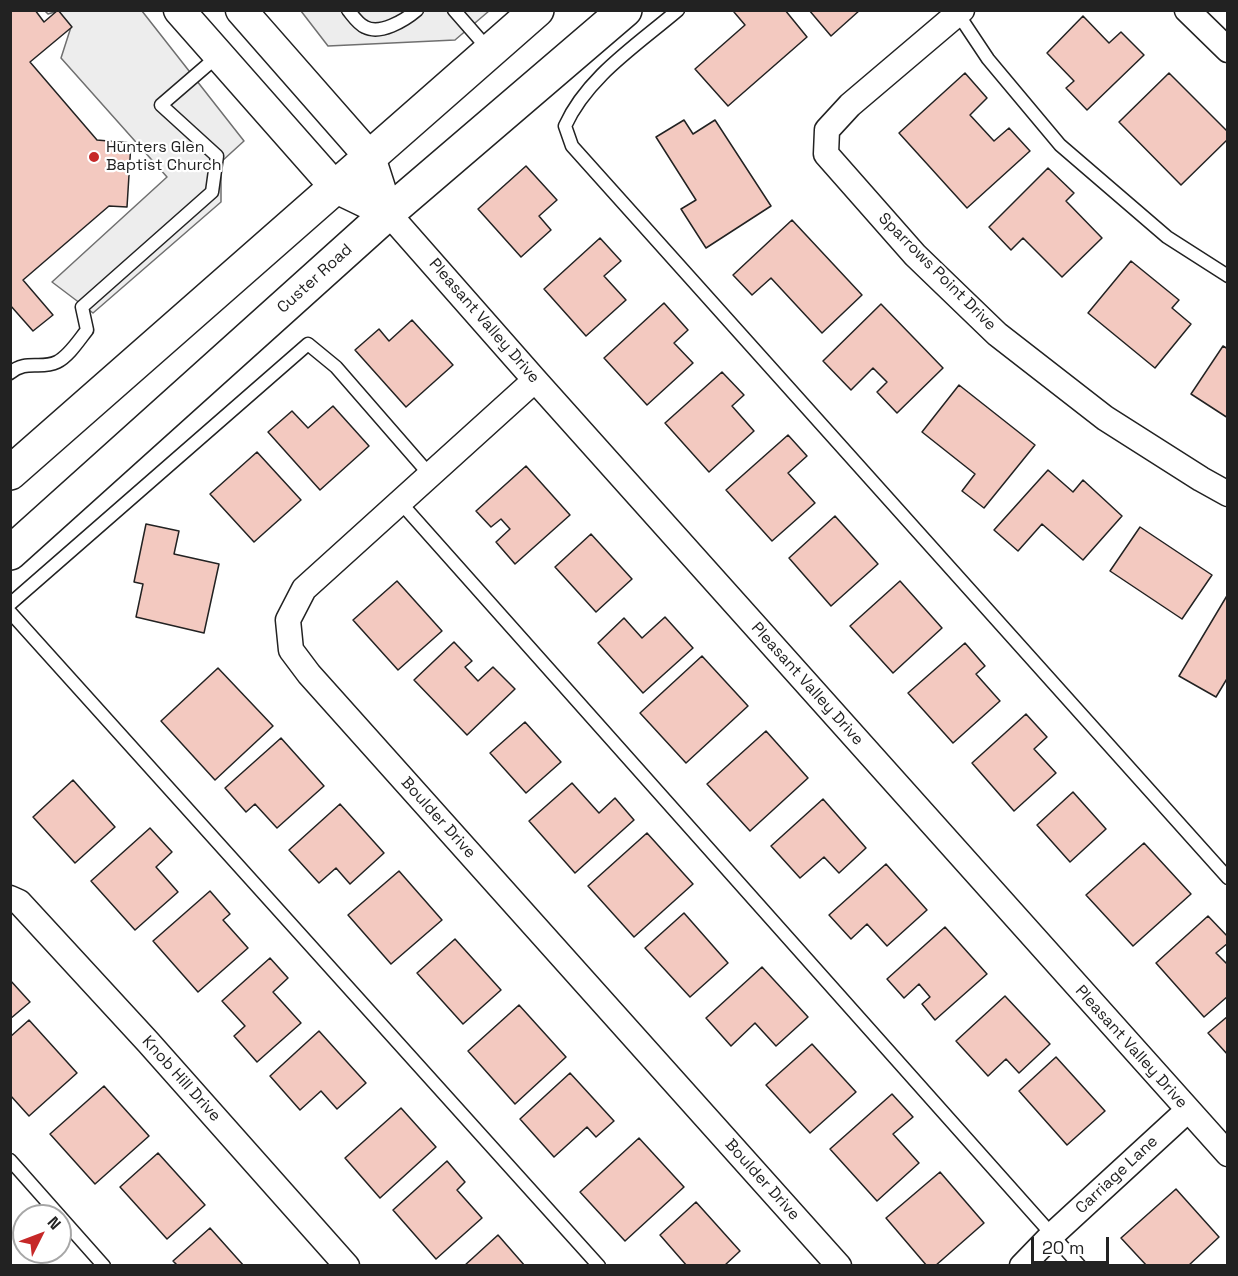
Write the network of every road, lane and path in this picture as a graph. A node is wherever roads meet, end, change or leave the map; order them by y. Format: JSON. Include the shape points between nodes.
{"nodes":[{"id":1,"x":179,"y":10,"type":"edge"},
{"id":2,"x":241,"y":10,"type":"edge"},
{"id":3,"x":348,"y":10,"type":"edge"},
{"id":4,"x":417,"y":10,"type":"edge"},
{"id":5,"x":454,"y":10,"type":"edge"},
{"id":6,"x":537,"y":10,"type":"edge"},
{"id":7,"x":625,"y":10,"type":"edge"},
{"id":8,"x":678,"y":10,"type":"edge"},
{"id":9,"x":1188,"y":10,"type":"edge"},
{"id":10,"x":958,"y":12,"type":"edge"},
{"id":11,"x":1227,"y":50,"type":"edge"},
{"id":12,"x":490,"y":52,"type":"junction"},
{"id":13,"x":219,"y":55,"type":"junction"},
{"id":14,"x":370,"y":157,"type":"junction"},
{"id":15,"x":336,"y":188,"type":"junction"},
{"id":16,"x":388,"y":213,"type":"junction"},
{"id":17,"x":1227,"y":276,"type":"edge"},
{"id":18,"x":10,"y":373,"type":"edge"},
{"id":19,"x":535,"y":380,"type":"junction"},
{"id":20,"x":10,"y":473,"type":"edge"},
{"id":21,"x":430,"y":475,"type":"junction"},
{"id":22,"x":1227,"y":494,"type":"edge"},
{"id":23,"x":400,"y":502,"type":"junction"},
{"id":24,"x":10,"y":553,"type":"edge"},
{"id":25,"x":10,"y":604,"type":"edge"},
{"id":26,"x":10,"y":612,"type":"edge"},
{"id":27,"x":1227,"y":878,"type":"edge"},
{"id":28,"x":10,"y":898,"type":"edge"},
{"id":29,"x":1188,"y":1110,"type":"junction"},
{"id":30,"x":1227,"y":1154,"type":"edge"},
{"id":31,"x":10,"y":1160,"type":"edge"},
{"id":32,"x":1052,"y":1235,"type":"junction"},
{"id":33,"x":104,"y":1266,"type":"edge"},
{"id":34,"x":346,"y":1266,"type":"edge"},
{"id":35,"x":599,"y":1266,"type":"edge"},
{"id":36,"x":839,"y":1266,"type":"edge"},
{"id":37,"x":1022,"y":1266,"type":"edge"},
{"id":38,"x":1080,"y":1266,"type":"edge"}],
"edges":[{"from":1,"to":13,"type":"street","name":"Pleasant Valley Drive"},
{"from":2,"to":14,"type":"street","name":"Pleasant Valley Drive"},
{"from":3,"to":4,"type":"lane","via":[[362,27],[375,31],[408,18]]},
{"from":5,"to":12,"type":"lane"},
{"from":6,"to":12,"type":"main road"},
{"from":7,"to":16,"type":"main road","name":"Custer Road"},
{"from":8,"to":27,"type":"lane","via":[[592,84],[565,126],[573,146]]},
{"from":9,"to":11,"type":"street"},
{"from":10,"to":17,"type":"lane","via":[[988,59],[1060,145],[1167,237]]},
{"from":10,"to":22,"type":"street","name":"Sparrows Point Drive","via":[[850,105],[827,130],[826,154],[915,255],[997,334],[1104,418]]},
{"from":12,"to":14,"type":"main road"},
{"from":13,"to":15,"type":"street","name":"Pleasant Valley Drive"},
{"from":13,"to":18,"type":"lane","via":[[161,105],[217,156],[212,192],[82,307],[87,330],[65,356],[56,363],[18,366]]},
{"from":14,"to":15,"type":"main road"},
{"from":14,"to":16,"type":"street","name":"Pleasant Valley Drive"},
{"from":15,"to":16,"type":"street","name":"Pleasant Valley Drive"},
{"from":15,"to":20,"type":"main road"},
{"from":16,"to":19,"type":"street","name":"Pleasant Valley Drive"},
{"from":16,"to":24,"type":"main road","name":"Custer Road"},
{"from":19,"to":21,"type":"street","name":"Boulder Drive"},
{"from":19,"to":29,"type":"street","name":"Pleasant Valley Drive"},
{"from":21,"to":23,"type":"street","name":"Boulder Drive"},
{"from":21,"to":25,"type":"lane","via":[[336,366],[308,344]]},
{"from":23,"to":32,"type":"lane"},
{"from":23,"to":36,"type":"street","name":"Boulder Drive","via":[[304,589],[288,620],[291,650]]},
{"from":26,"to":35,"type":"lane"},
{"from":28,"to":34,"type":"street","name":"Knob Hill Drive","via":[[19,902],[140,1034]]},
{"from":29,"to":30,"type":"street","name":"Pleasant Valley Drive"},
{"from":29,"to":32,"type":"street","name":"Carriage Lane"},
{"from":31,"to":33,"type":"lane"},
{"from":32,"to":37,"type":"street","name":"Carriage Lane"},
{"from":32,"to":38,"type":"lane"}]}
